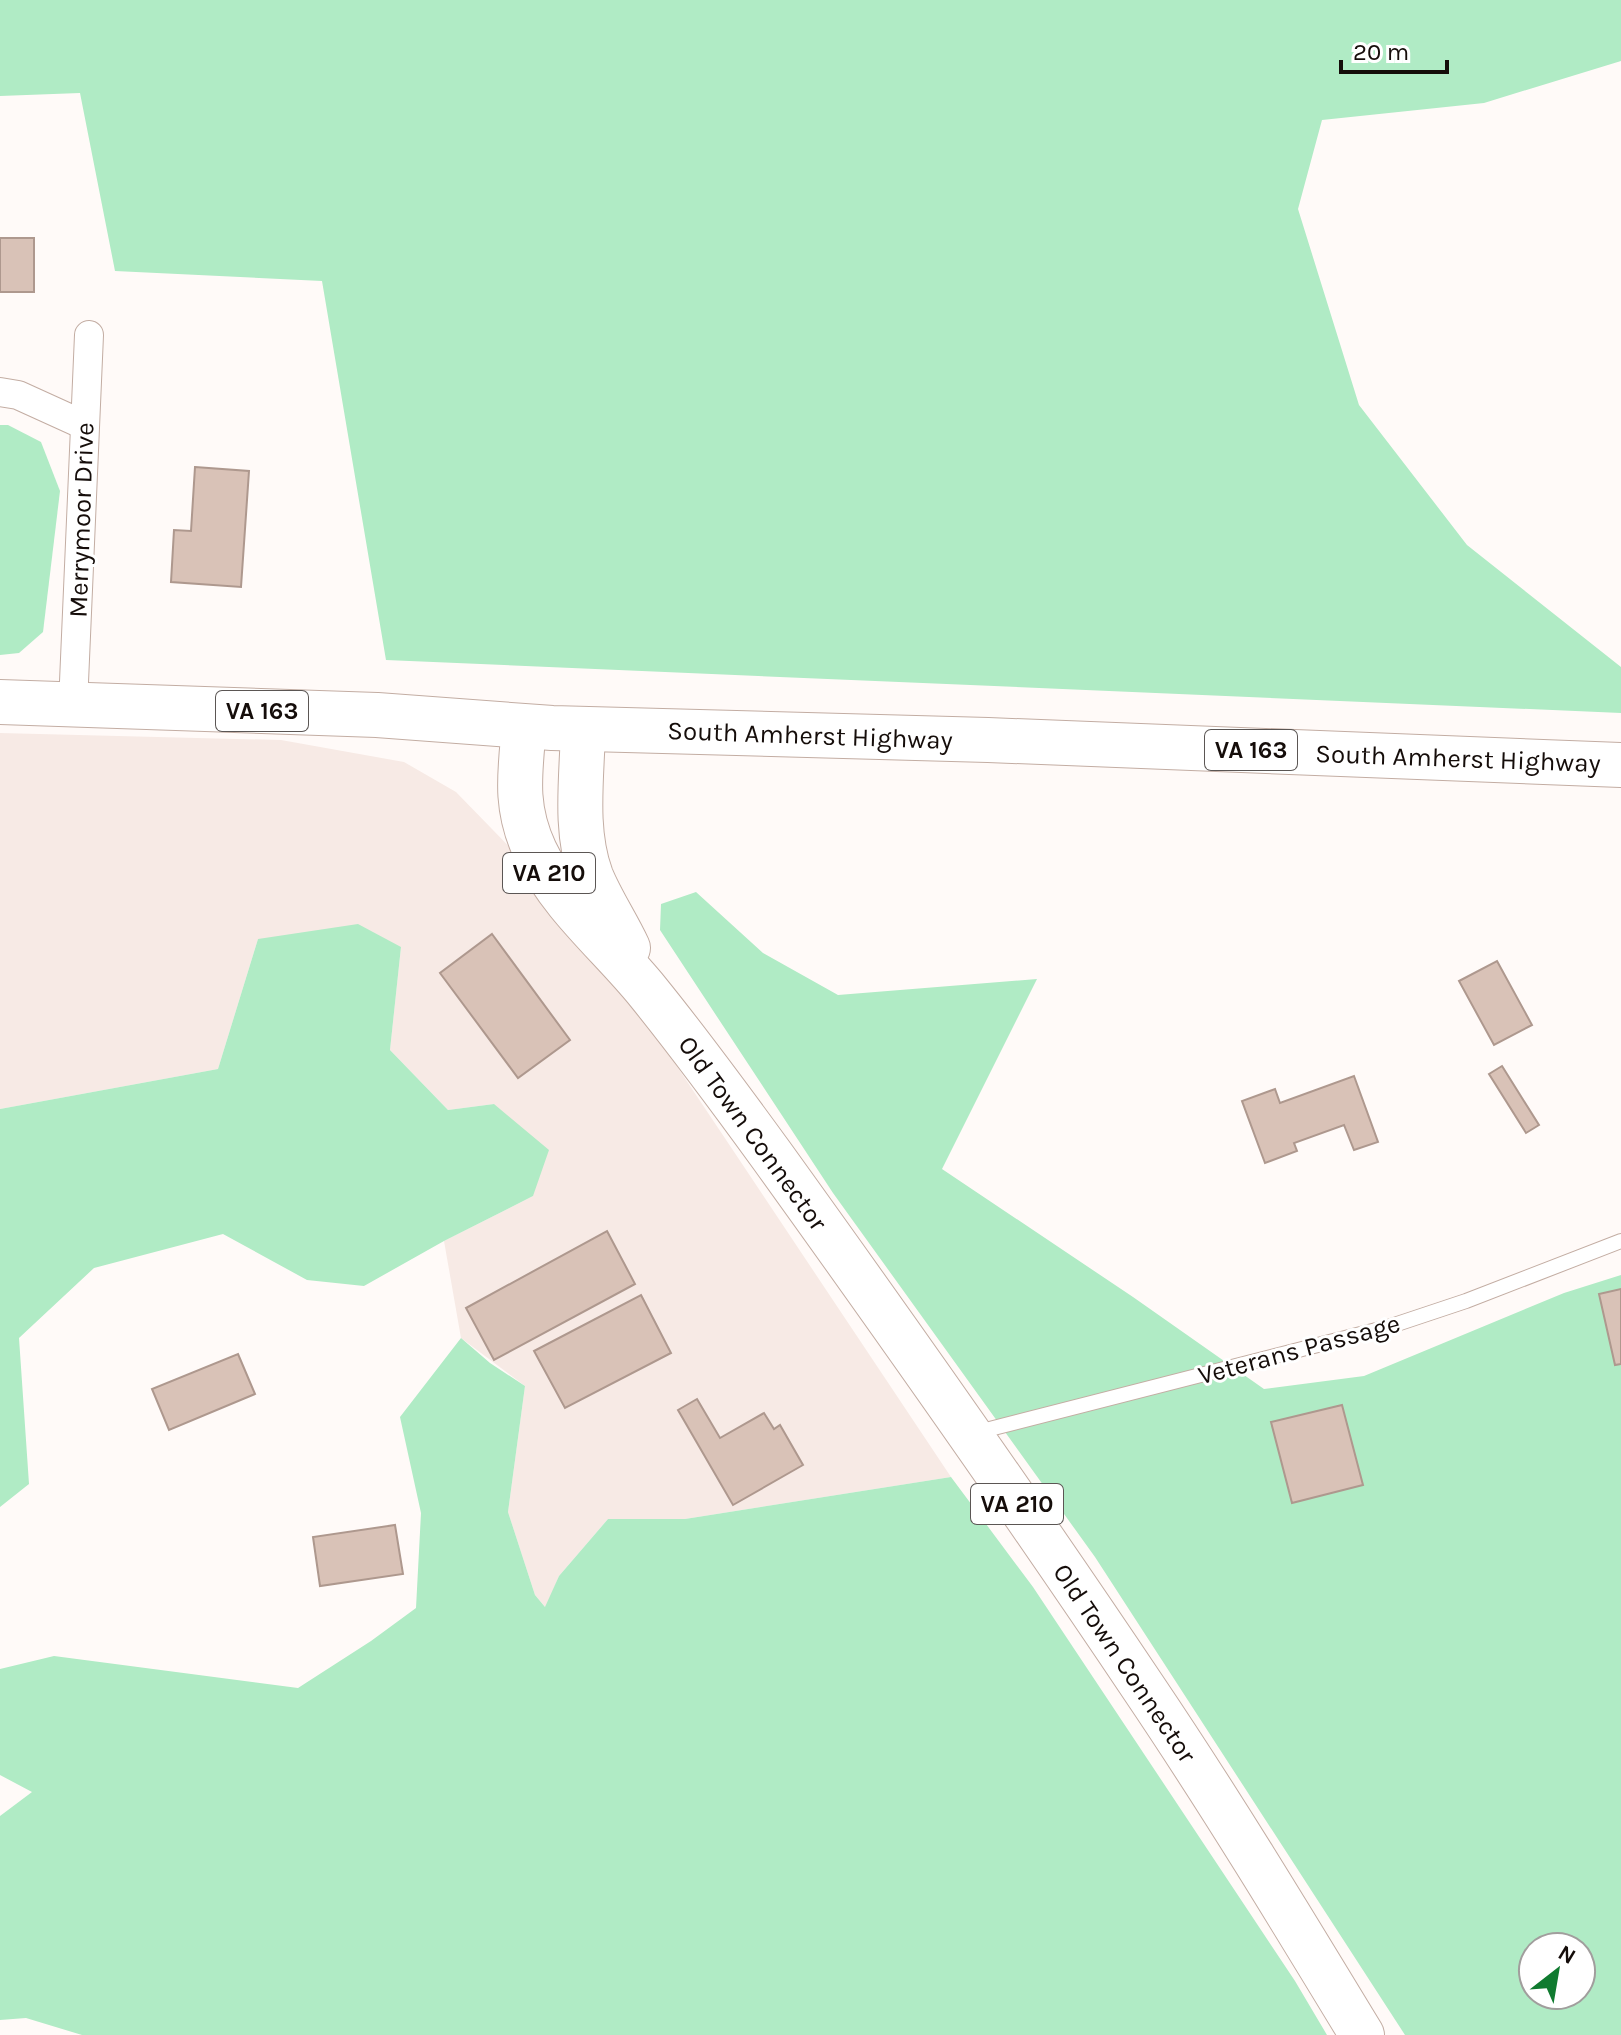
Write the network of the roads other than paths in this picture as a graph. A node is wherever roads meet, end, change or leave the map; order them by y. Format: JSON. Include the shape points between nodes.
{"nodes":[{"id":1,"x":89,"y":335,"type":"dead end"},
{"id":2,"x":0,"y":392,"type":"edge"},
{"id":3,"x":84,"y":425,"type":"junction"},
{"id":4,"x":0,"y":702,"type":"edge"},
{"id":5,"x":73,"y":705,"type":"junction"},
{"id":6,"x":524,"y":727,"type":"junction"},
{"id":7,"x":583,"y":729,"type":"junction"},
{"id":8,"x":1621,"y":765,"type":"edge"},
{"id":9,"x":647,"y":990,"type":"junction"},
{"id":10,"x":1621,"y":1241,"type":"edge"},
{"id":11,"x":969,"y":1435,"type":"junction"},
{"id":12,"x":1362,"y":2035,"type":"edge"}],
"edges":[{"from":1,"to":3,"type":"street","name":"Merrymoor Drive"},
{"from":2,"to":3,"type":"street"},
{"from":3,"to":5,"type":"street","name":"Merrymoor Drive"},
{"from":4,"to":5,"type":"main road","name":"South Amherst Highway","number":"VA 163"},
{"from":5,"to":6,"type":"main road","name":"South Amherst Highway","number":"VA 163","via":[[377,715]]},
{"from":6,"to":7,"type":"main road","name":"South Amherst Highway","number":"VA 163"},
{"from":6,"to":9,"type":"main road","name":"Old Town Connector","number":"VA 210","via":[[518,792],[535,851],[570,906]]},
{"from":7,"to":8,"type":"main road","name":"South Amherst Highway","number":"VA 163"},
{"from":7,"to":9,"type":"main road","name":"Old Town Connector","number":"VA 210","via":[[580,802],[591,876]]},
{"from":9,"to":11,"type":"main road","name":"Old Town Connector","number":"VA 210"},
{"from":10,"to":11,"type":"lane","name":"Veterans Passage","via":[[1388,1327]]},
{"from":11,"to":12,"type":"main road","name":"Old Town Connector","number":"VA 210","via":[[1145,1689]]}]}
